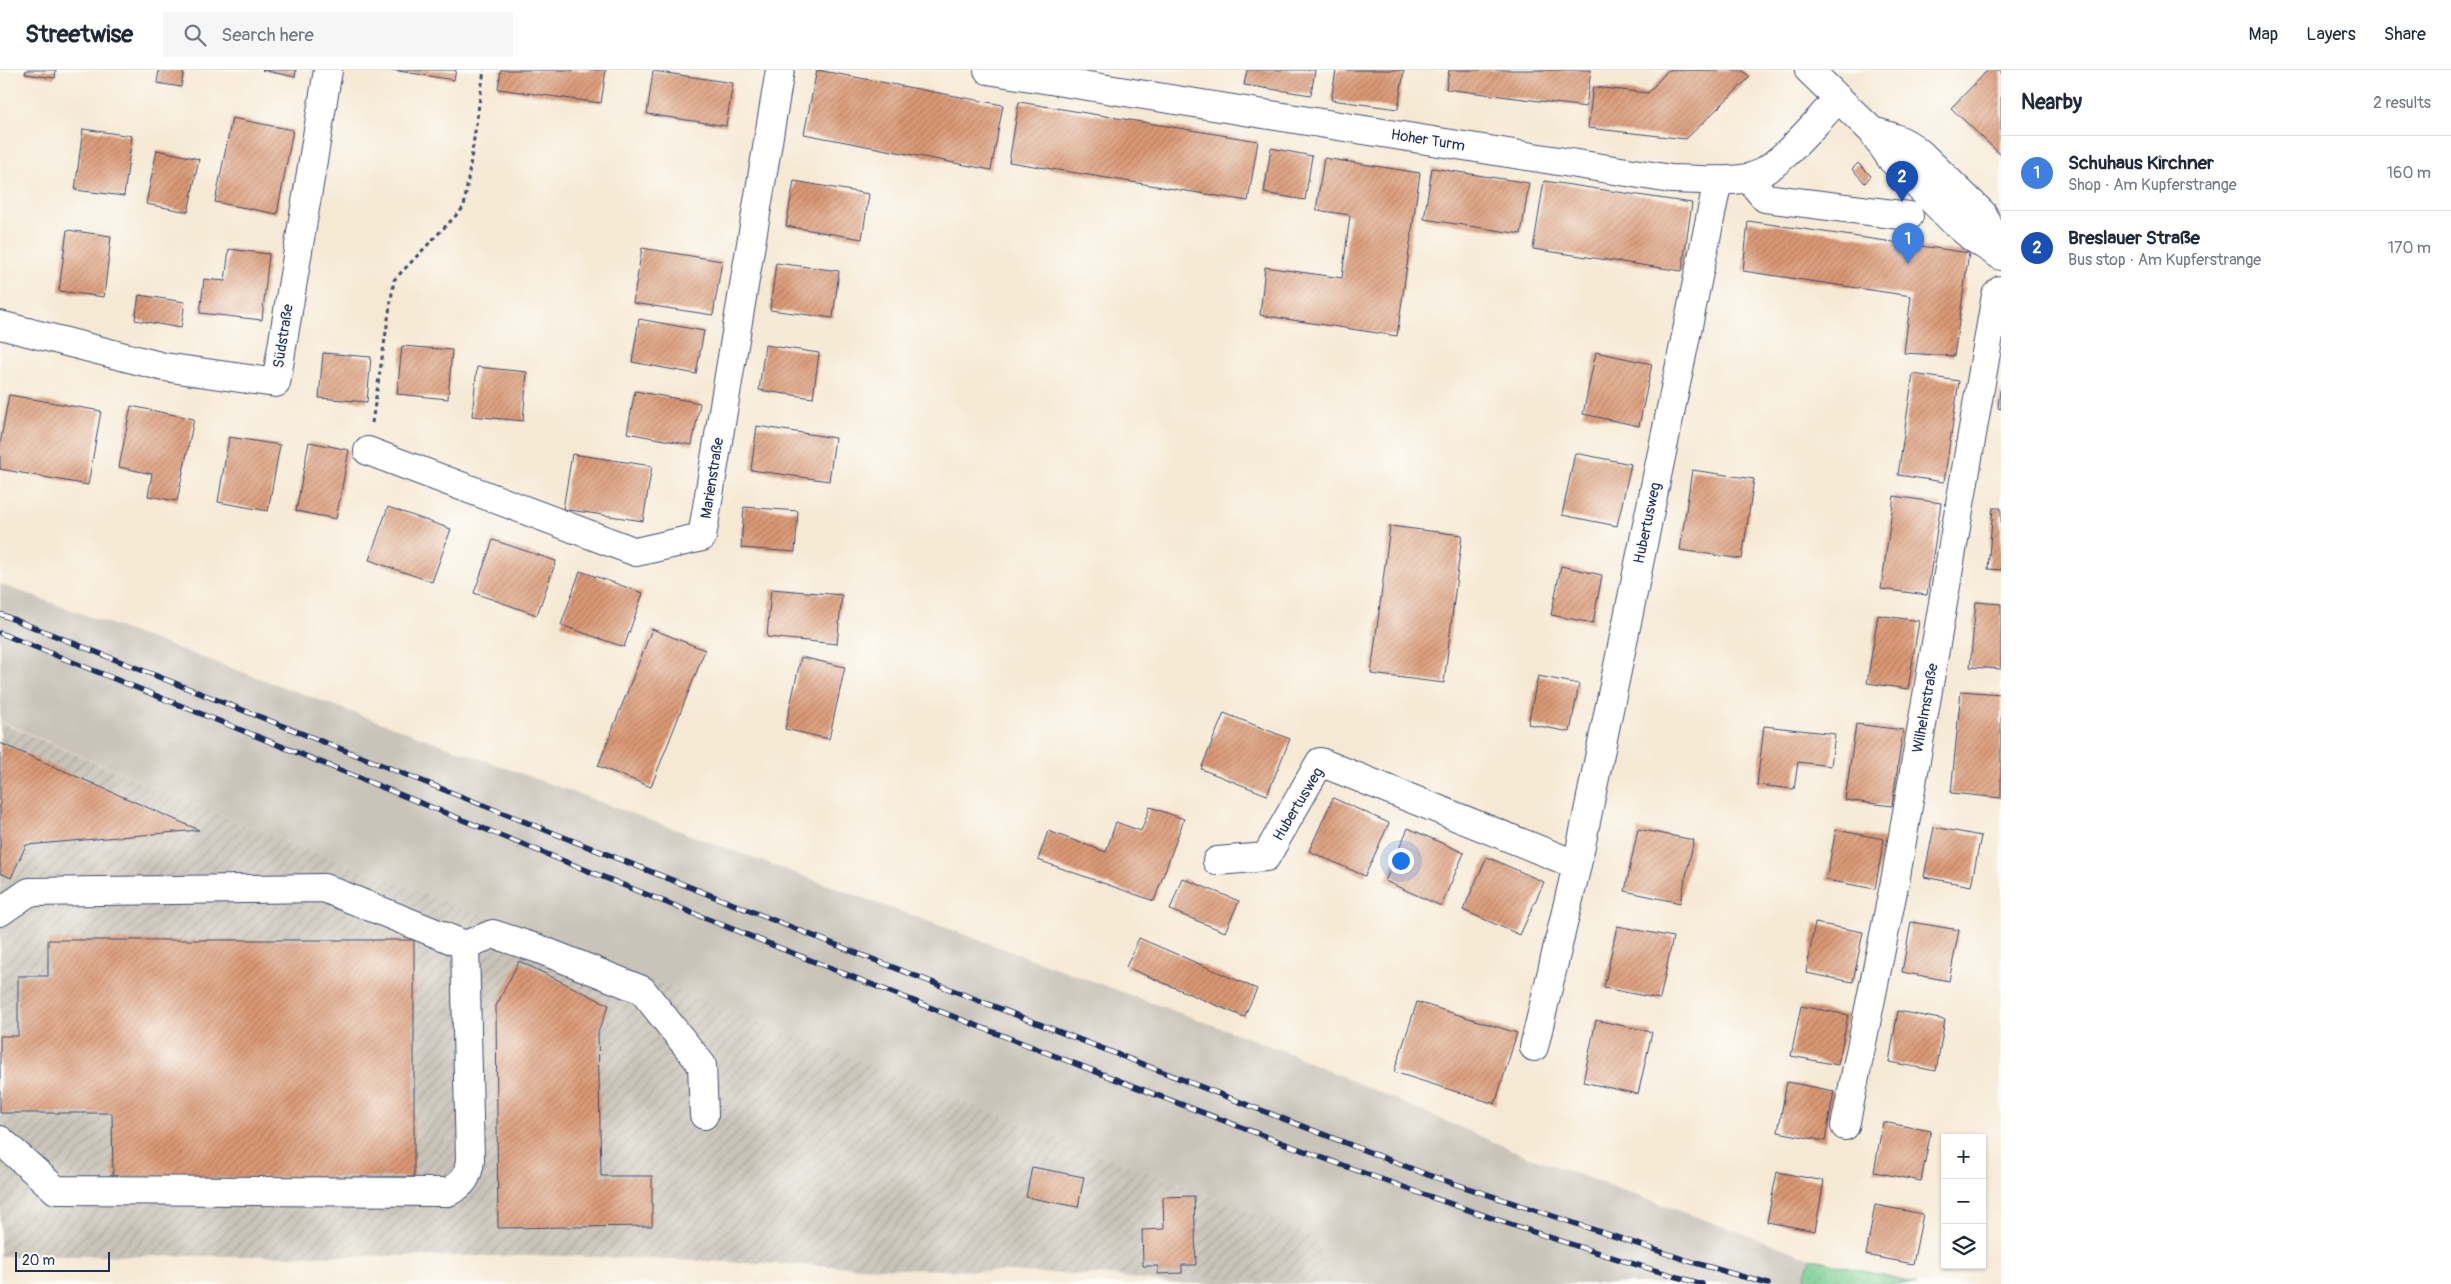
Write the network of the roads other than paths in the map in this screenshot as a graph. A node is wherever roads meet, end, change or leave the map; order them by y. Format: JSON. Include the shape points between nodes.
{"nodes":[{"id":1,"x":328,"y":70,"type":"edge"},
{"id":2,"x":780,"y":70,"type":"edge"},
{"id":3,"x":988,"y":70,"type":"edge"},
{"id":4,"x":1809,"y":70,"type":"edge"},
{"id":5,"x":1838,"y":98,"type":"junction"},
{"id":6,"x":1748,"y":178,"type":"junction"},
{"id":7,"x":1718,"y":180,"type":"junction"},
{"id":8,"x":1909,"y":216,"type":"dead end"},
{"id":9,"x":2001,"y":255,"type":"edge"},
{"id":10,"x":2001,"y":290,"type":"edge"},
{"id":11,"x":0,"y":325,"type":"edge"},
{"id":12,"x":368,"y":451,"type":"road end"},
{"id":13,"x":1217,"y":861,"type":"dead end"},
{"id":14,"x":1577,"y":866,"type":"junction"},
{"id":15,"x":0,"y":912,"type":"edge"},
{"id":16,"x":466,"y":945,"type":"junction"},
{"id":17,"x":1534,"y":1047,"type":"dead end"},
{"id":18,"x":704,"y":1115,"type":"dead end"},
{"id":19,"x":1845,"y":1126,"type":"dead end"},
{"id":20,"x":0,"y":1140,"type":"edge"}],
"edges":[{"from":1,"to":11,"type":"street","name":"Südstraße","via":[[276,383],[164,367]]},
{"from":2,"to":12,"type":"street","name":"Marienstraße","via":[[702,537],[636,552]]},
{"from":3,"to":7,"type":"street","name":"Hoher Turm","via":[[1671,179]]},
{"from":4,"to":5,"type":"street"},
{"from":5,"to":6,"type":"street","name":"Hoher Turm","via":[[1774,165]]},
{"from":5,"to":9,"type":"street","via":[[1872,131],[1896,137],[1920,153],[1983,214]]},
{"from":6,"to":7,"type":"street","name":"Hoher Turm"},
{"from":6,"to":8,"type":"street","via":[[1766,198]]},
{"from":7,"to":14,"type":"street","name":"Hubertusweg"},
{"from":10,"to":19,"type":"street","name":"Wilhelmstraße","via":[[1996,295],[1896,876]]},
{"from":13,"to":14,"type":"street","name":"Hubertusweg","via":[[1266,857],[1320,762]]},
{"from":14,"to":17,"type":"street","name":"Hubertusweg"},
{"from":15,"to":16,"type":"street","via":[[29,892],[324,888]]},
{"from":16,"to":18,"type":"street","via":[[493,934],[642,990],[702,1065]]},
{"from":16,"to":20,"type":"street","via":[[470,1160],[468,1175],[460,1186],[448,1192],[56,1190]]}]}
